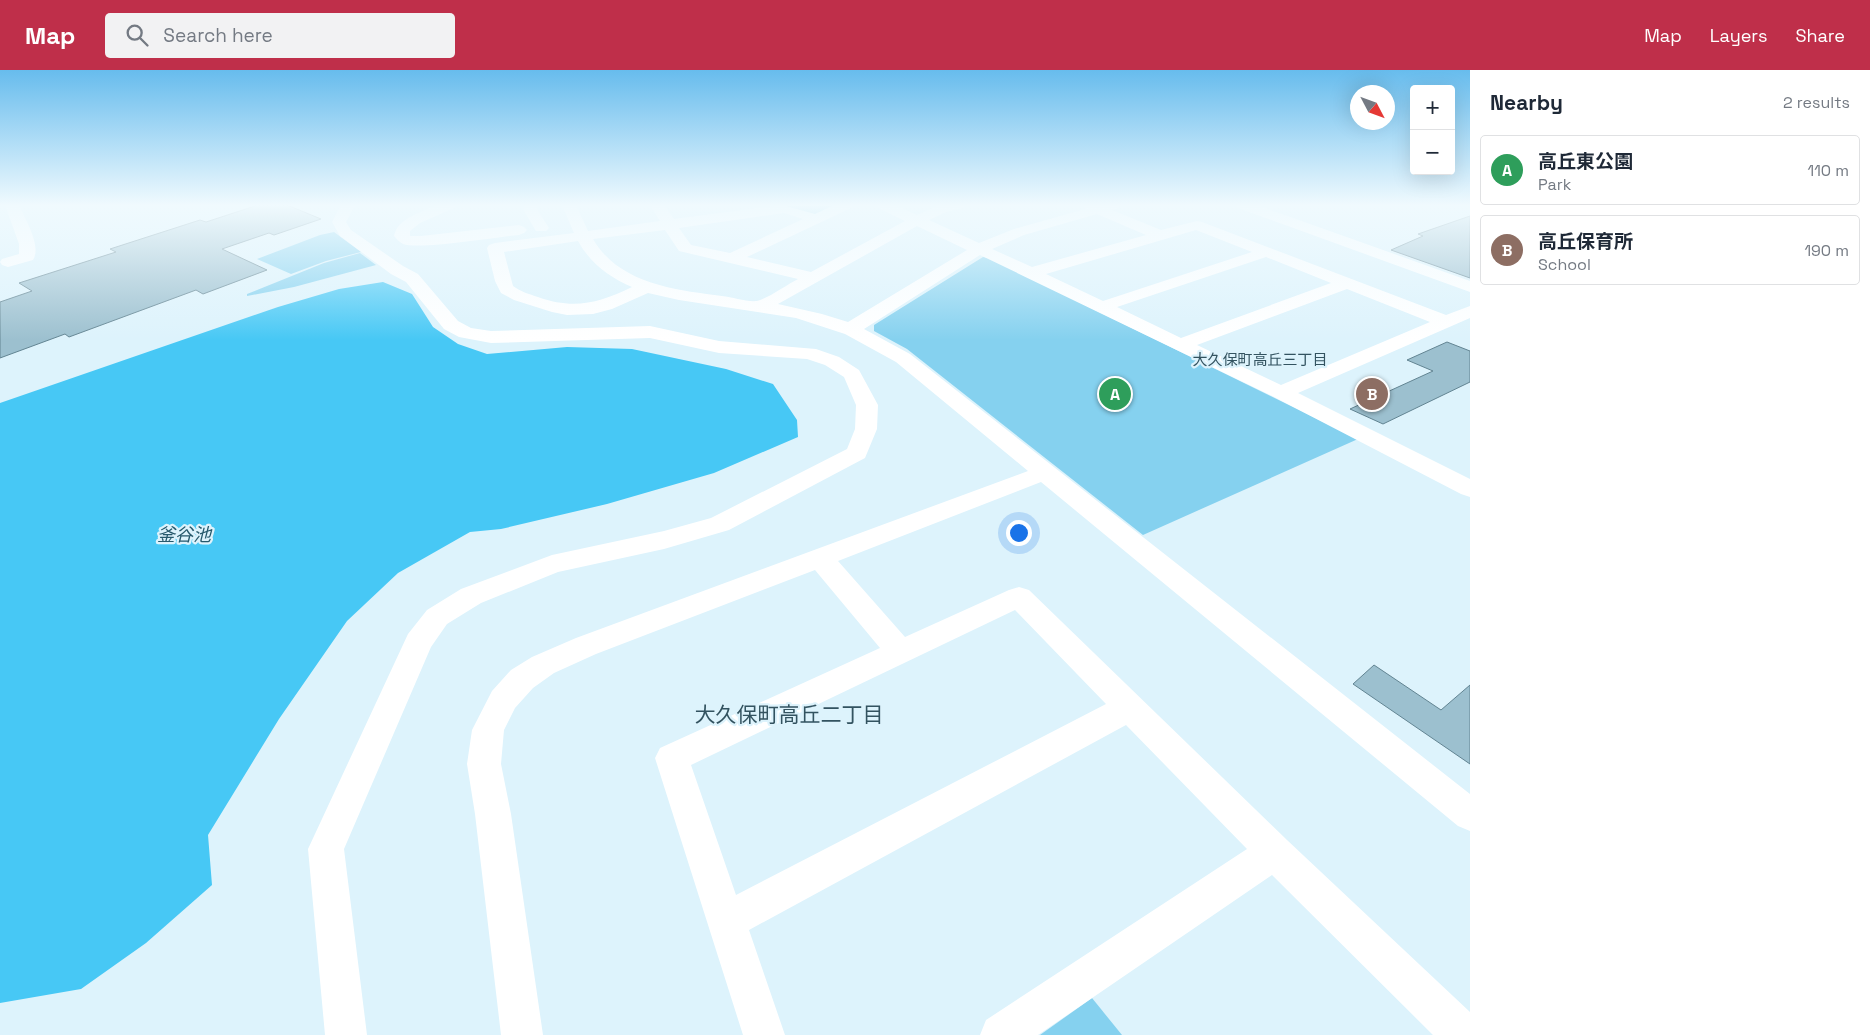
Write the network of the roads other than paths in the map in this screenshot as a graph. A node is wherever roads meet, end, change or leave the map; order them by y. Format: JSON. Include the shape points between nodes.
{"nodes":[{"id":1,"x":27,"y":250,"type":"edge"},
{"id":2,"x":369,"y":250,"type":"edge"},
{"id":3,"x":496,"y":250,"type":"edge"},
{"id":4,"x":591,"y":250,"type":"edge"},
{"id":5,"x":694,"y":250,"type":"edge"},
{"id":6,"x":750,"y":250,"type":"edge"},
{"id":7,"x":862,"y":250,"type":"edge"},
{"id":8,"x":977,"y":250,"type":"edge"},
{"id":9,"x":981,"y":250,"type":"edge"},
{"id":10,"x":1108,"y":250,"type":"edge"},
{"id":11,"x":1262,"y":250,"type":"edge"},
{"id":12,"x":1368,"y":250,"type":"edge"},
{"id":13,"x":1267,"y":252,"type":"junction"},
{"id":14,"x":731,"y":259,"type":"junction"},
{"id":15,"x":8,"y":262,"type":"dead end"},
{"id":16,"x":1031,"y":273,"type":"junction"},
{"id":17,"x":811,"y":277,"type":"junction"},
{"id":18,"x":1347,"y":283,"type":"junction"},
{"id":19,"x":648,"y":286,"type":"junction"},
{"id":20,"x":1470,"y":287,"type":"edge"},
{"id":21,"x":760,"y":306,"type":"junction"},
{"id":22,"x":1101,"y":307,"type":"junction"},
{"id":23,"x":1470,"y":311,"type":"edge"},
{"id":24,"x":1445,"y":321,"type":"junction"},
{"id":25,"x":850,"y":329,"type":"junction"},
{"id":26,"x":1180,"y":344,"type":"junction"},
{"id":27,"x":1281,"y":393,"type":"junction"},
{"id":28,"x":1044,"y":473,"type":"junction"},
{"id":29,"x":1464,"y":479,"type":"edge"},
{"id":30,"x":820,"y":558,"type":"junction"},
{"id":31,"x":900,"y":652,"type":"junction"},
{"id":32,"x":1130,"y":707,"type":"junction"},
{"id":33,"x":1470,"y":815,"type":"edge"},
{"id":34,"x":1274,"y":852,"type":"junction"},
{"id":35,"x":726,"y":921,"type":"junction"},
{"id":36,"x":346,"y":1035,"type":"edge"},
{"id":37,"x":522,"y":1035,"type":"edge"},
{"id":38,"x":764,"y":1035,"type":"edge"},
{"id":39,"x":1001,"y":1035,"type":"edge"},
{"id":40,"x":1463,"y":1035,"type":"edge"}],
"edges":[{"from":1,"to":15,"type":"street","via":[[27,257]]},
{"from":2,"to":36,"type":"street","via":[[412,278],[451,325],[466,333],[491,337],[650,332],[719,346],[809,353],[832,361],[852,374],[867,405],[866,429],[857,453],[720,524],[664,540],[552,564],[471,596],[437,618],[418,642],[326,849]]},
{"from":3,"to":19,"type":"street","via":[[506,287],[516,295],[556,309],[587,311],[612,304]]},
{"from":4,"to":19,"type":"street","via":[[622,276]]},
{"from":5,"to":14,"type":"street"},
{"from":6,"to":14,"type":"street"},
{"from":7,"to":17,"type":"street"},
{"from":8,"to":25,"type":"street"},
{"from":9,"to":16,"type":"street"},
{"from":10,"to":16,"type":"street"},
{"from":11,"to":13,"type":"street"},
{"from":12,"to":20,"type":"street"},
{"from":13,"to":18,"type":"street"},
{"from":13,"to":22,"type":"street"},
{"from":14,"to":17,"type":"street"},
{"from":16,"to":22,"type":"street"},
{"from":17,"to":21,"type":"street"},
{"from":18,"to":24,"type":"street"},
{"from":18,"to":26,"type":"street"},
{"from":19,"to":21,"type":"street","via":[[677,294]]},
{"from":21,"to":25,"type":"street"},
{"from":22,"to":26,"type":"street"},
{"from":23,"to":24,"type":"street"},
{"from":24,"to":27,"type":"street"},
{"from":25,"to":28,"type":"street","via":[[903,358]]},
{"from":26,"to":27,"type":"street"},
{"from":27,"to":29,"type":"street"},
{"from":28,"to":30,"type":"street"},
{"from":28,"to":33,"type":"street"},
{"from":30,"to":31,"type":"street"},
{"from":30,"to":37,"type":"street","via":[[543,665],[522,679],[503,700],[488,730],[484,764]]},
{"from":31,"to":32,"type":"street","via":[[1019,597]]},
{"from":31,"to":35,"type":"street","via":[[672,758]]},
{"from":32,"to":34,"type":"street"},
{"from":32,"to":35,"type":"street"},
{"from":34,"to":39,"type":"street"},
{"from":34,"to":40,"type":"street"},
{"from":35,"to":38,"type":"street"}]}
